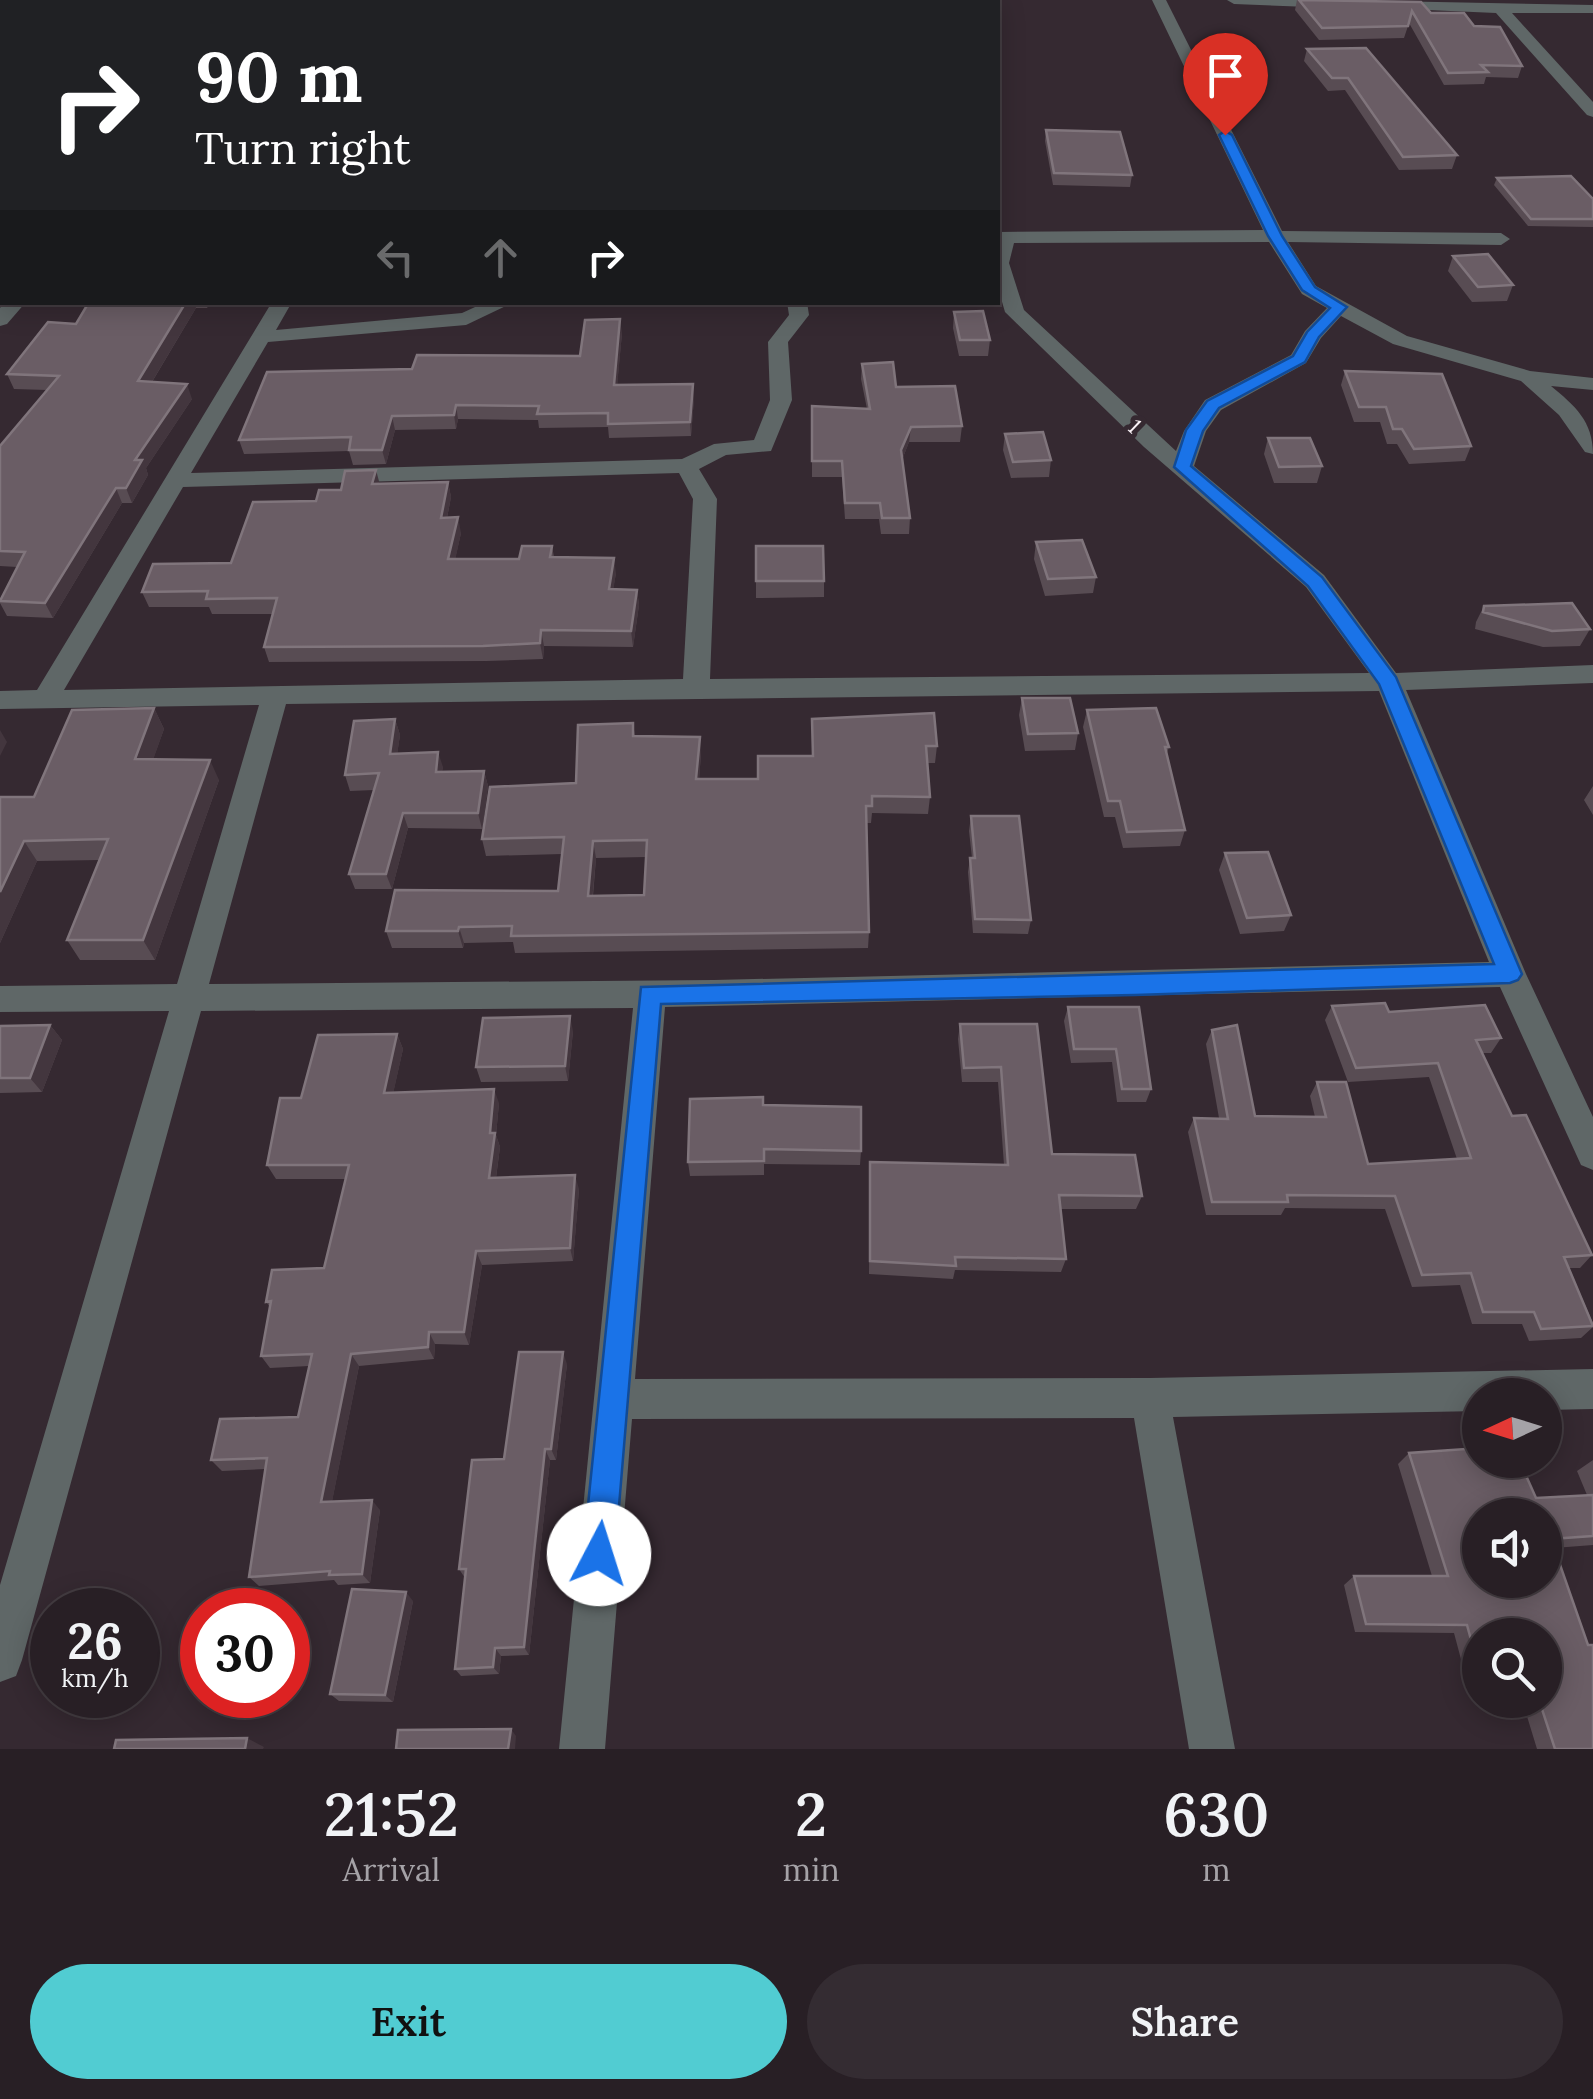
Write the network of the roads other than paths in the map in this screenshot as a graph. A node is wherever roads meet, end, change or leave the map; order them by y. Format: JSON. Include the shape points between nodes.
{"nodes":[{"id":1,"x":1159,"y":0,"type":"edge"},
{"id":2,"x":1234,"y":0,"type":"edge"},
{"id":3,"x":1348,"y":4,"type":"edge"},
{"id":4,"x":1367,"y":5,"type":"edge"},
{"id":5,"x":1500,"y":9,"type":"junction"},
{"id":6,"x":1593,"y":10,"type":"edge"},
{"id":7,"x":1593,"y":112,"type":"edge"},
{"id":8,"x":1275,"y":236,"type":"junction"},
{"id":9,"x":1002,"y":237,"type":"edge"},
{"id":10,"x":1501,"y":239,"type":"dead end"},
{"id":11,"x":1000,"y":266,"type":"edge"},
{"id":12,"x":280,"y":305,"type":"edge"},
{"id":13,"x":498,"y":305,"type":"edge"},
{"id":14,"x":798,"y":305,"type":"edge"},
{"id":15,"x":1339,"y":307,"type":"junction"},
{"id":16,"x":260,"y":338,"type":"junction"},
{"id":17,"x":1528,"y":376,"type":"junction"},
{"id":18,"x":1593,"y":384,"type":"edge"},
{"id":19,"x":1593,"y":447,"type":"edge"},
{"id":20,"x":686,"y":466,"type":"junction"},
{"id":21,"x":1182,"y":467,"type":"junction"},
{"id":22,"x":173,"y":480,"type":"junction"},
{"id":23,"x":1593,"y":674,"type":"edge"},
{"id":24,"x":1389,"y":682,"type":"junction"},
{"id":25,"x":696,"y":689,"type":"junction"},
{"id":26,"x":275,"y":696,"type":"junction"},
{"id":27,"x":0,"y":700,"type":"edge"},
{"id":28,"x":44,"y":700,"type":"junction"},
{"id":29,"x":1510,"y":974,"type":"junction"},
{"id":30,"x":650,"y":994,"type":"junction"},
{"id":31,"x":192,"y":995,"type":"junction"},
{"id":32,"x":0,"y":999,"type":"edge"},
{"id":33,"x":1593,"y":1154,"type":"edge"},
{"id":34,"x":1593,"y":1389,"type":"edge"},
{"id":35,"x":612,"y":1398,"type":"junction"},
{"id":36,"x":1150,"y":1398,"type":"junction"},
{"id":37,"x":0,"y":1660,"type":"edge"},
{"id":38,"x":582,"y":1749,"type":"edge"},
{"id":39,"x":1212,"y":1749,"type":"edge"}],
"edges":[{"from":1,"to":8,"type":"street"},
{"from":2,"to":3,"type":"street"},
{"from":4,"to":5,"type":"street"},
{"from":5,"to":6,"type":"street"},
{"from":5,"to":7,"type":"street"},
{"from":8,"to":9,"type":"street"},
{"from":8,"to":10,"type":"street"},
{"from":8,"to":15,"type":"street","via":[[1310,290]]},
{"from":11,"to":21,"type":"street","name":"1","via":[[1015,312]]},
{"from":12,"to":16,"type":"street"},
{"from":13,"to":16,"type":"street","via":[[466,320]]},
{"from":14,"to":20,"type":"street","via":[[799,314],[778,342],[781,400],[763,446],[722,448]]},
{"from":15,"to":17,"type":"street","via":[[1400,340]]},
{"from":15,"to":21,"type":"street","via":[[1299,359],[1213,405]]},
{"from":16,"to":22,"type":"street"},
{"from":17,"to":18,"type":"street"},
{"from":17,"to":19,"type":"street","via":[[1567,410]]},
{"from":20,"to":22,"type":"street"},
{"from":20,"to":25,"type":"street","via":[[705,499]]},
{"from":21,"to":24,"type":"street","name":"1","via":[[1315,582]]},
{"from":22,"to":28,"type":"street"},
{"from":23,"to":24,"type":"street"},
{"from":24,"to":25,"type":"street"},
{"from":24,"to":29,"type":"street","name":"1"},
{"from":25,"to":26,"type":"street"},
{"from":26,"to":28,"type":"street"},
{"from":26,"to":31,"type":"street"},
{"from":27,"to":28,"type":"street"},
{"from":29,"to":30,"type":"street"},
{"from":29,"to":33,"type":"street","name":"1"},
{"from":30,"to":31,"type":"street"},
{"from":30,"to":35,"type":"street"},
{"from":31,"to":32,"type":"street"},
{"from":31,"to":37,"type":"street"},
{"from":34,"to":36,"type":"street"},
{"from":35,"to":36,"type":"street"},
{"from":35,"to":38,"type":"street"},
{"from":36,"to":39,"type":"street"}]}
